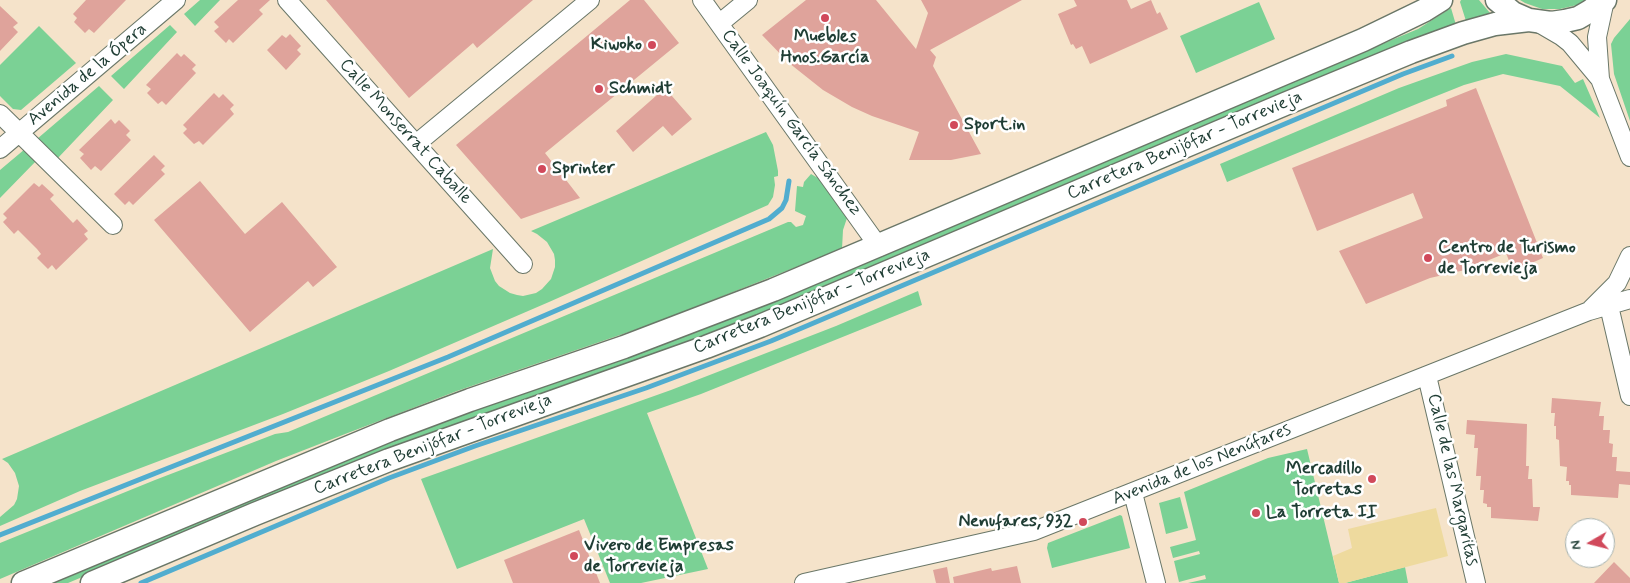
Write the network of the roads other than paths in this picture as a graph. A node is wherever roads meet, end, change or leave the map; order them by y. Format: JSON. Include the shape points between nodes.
{"nodes":[{"id":1,"x":176,"y":0,"type":"edge"},
{"id":2,"x":287,"y":0,"type":"edge"},
{"id":3,"x":590,"y":0,"type":"edge"},
{"id":4,"x":702,"y":0,"type":"edge"},
{"id":5,"x":748,"y":0,"type":"edge"},
{"id":6,"x":1441,"y":0,"type":"edge"},
{"id":7,"x":1497,"y":0,"type":"edge"},
{"id":8,"x":1605,"y":0,"type":"edge"},
{"id":9,"x":1533,"y":21,"type":"junction"},
{"id":10,"x":720,"y":23,"type":"junction"},
{"id":11,"x":1600,"y":79,"type":"junction"},
{"id":12,"x":0,"y":114,"type":"edge"},
{"id":13,"x":20,"y":133,"type":"junction"},
{"id":14,"x":416,"y":144,"type":"junction"},
{"id":15,"x":0,"y":149,"type":"edge"},
{"id":16,"x":1630,"y":157,"type":"edge"},
{"id":17,"x":113,"y":225,"type":"dead end"},
{"id":18,"x":879,"y":247,"type":"junction"},
{"id":19,"x":1630,"y":256,"type":"edge"},
{"id":20,"x":523,"y":264,"type":"dead end"},
{"id":21,"x":1630,"y":299,"type":"edge"},
{"id":22,"x":1609,"y":306,"type":"junction"},
{"id":23,"x":1589,"y":311,"type":"junction"},
{"id":24,"x":1427,"y":376,"type":"junction"},
{"id":25,"x":1630,"y":396,"type":"edge"},
{"id":26,"x":1133,"y":493,"type":"junction"},
{"id":27,"x":23,"y":583,"type":"edge"},
{"id":28,"x":92,"y":583,"type":"edge"},
{"id":29,"x":804,"y":583,"type":"edge"},
{"id":30,"x":1156,"y":583,"type":"edge"},
{"id":31,"x":1476,"y":583,"type":"edge"}],
"edges":[{"from":1,"to":13,"type":"street","name":"Avenida de la Ópera"},
{"from":2,"to":14,"type":"street","name":"Calle Monserrat Caballe"},
{"from":3,"to":14,"type":"street"},
{"from":4,"to":10,"type":"street","name":"Calle Joaquín García Sánchez"},
{"from":5,"to":10,"type":"street"},
{"from":6,"to":18,"type":"main road","name":"Carretera Benijófar - Torrevieja","via":[[1363,40]]},
{"from":7,"to":9,"type":"main road","via":[[1513,13]]},
{"from":8,"to":9,"type":"main road","name":"Carretera Benijófar - Torrevieja","via":[[1578,18],[1564,22]]},
{"from":8,"to":11,"type":"street","via":[[1597,37]]},
{"from":9,"to":11,"type":"street","via":[[1570,43]]},
{"from":9,"to":28,"type":"main road","name":"Carretera Benijófar - Torrevieja","via":[[1471,30],[1411,52],[760,326],[389,460]]},
{"from":10,"to":18,"type":"street","name":"Calle Joaquín García Sánchez"},
{"from":11,"to":16,"type":"street"},
{"from":12,"to":13,"type":"street"},
{"from":13,"to":15,"type":"street","name":"Avenida de la Ópera"},
{"from":13,"to":17,"type":"street"},
{"from":14,"to":20,"type":"street","name":"Calle Monserrat Caballe"},
{"from":18,"to":27,"type":"main road","name":"Carretera Benijófar - Torrevieja","via":[[696,320],[390,430]]},
{"from":19,"to":23,"type":"street","name":"Avenida de los Nenúfares","via":[[1617,283]]},
{"from":21,"to":22,"type":"street","name":"Avenida de los Nenúfares"},
{"from":22,"to":23,"type":"street","name":"Avenida de los Nenúfares"},
{"from":22,"to":25,"type":"street"},
{"from":23,"to":24,"type":"street","name":"Avenida de los Nenúfares"},
{"from":24,"to":26,"type":"street","name":"Avenida de los Nenúfares"},
{"from":24,"to":31,"type":"street","name":"Calle de las Margaritas"},
{"from":26,"to":29,"type":"street","name":"Avenida de los Nenúfares","via":[[1034,531]]},
{"from":26,"to":30,"type":"street"}]}
